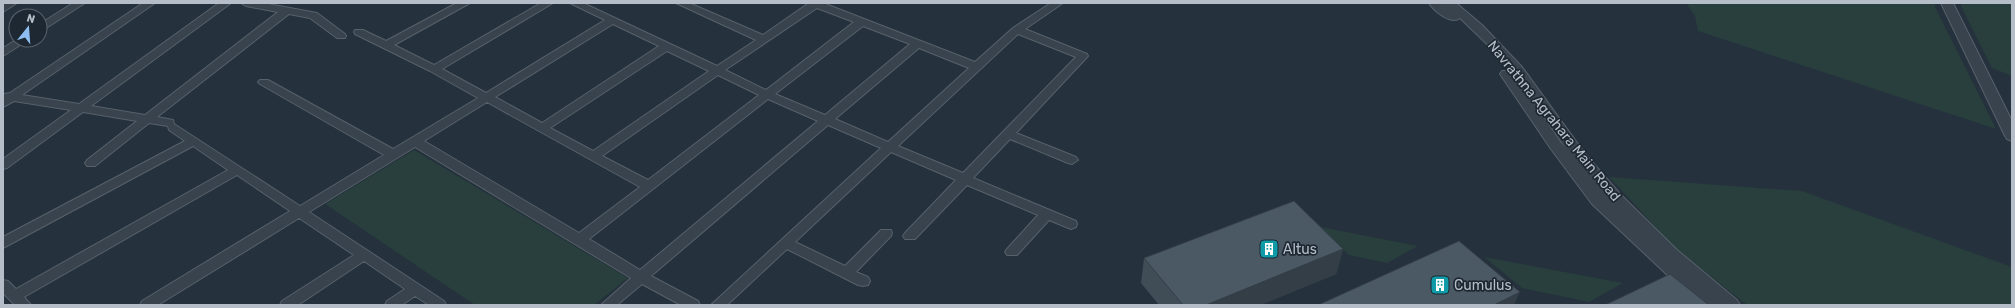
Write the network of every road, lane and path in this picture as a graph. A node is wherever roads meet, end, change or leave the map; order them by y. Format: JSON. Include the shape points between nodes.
{"nodes":[{"id":1,"x":12,"y":3,"type":"edge"},
{"id":2,"x":80,"y":3,"type":"edge"},
{"id":3,"x":150,"y":3,"type":"edge"},
{"id":4,"x":226,"y":3,"type":"edge"},
{"id":5,"x":246,"y":3,"type":"edge"},
{"id":6,"x":465,"y":3,"type":"edge"},
{"id":7,"x":548,"y":3,"type":"edge"},
{"id":8,"x":575,"y":3,"type":"edge"},
{"id":9,"x":681,"y":3,"type":"edge"},
{"id":10,"x":814,"y":3,"type":"edge"},
{"id":11,"x":1058,"y":3,"type":"edge"},
{"id":12,"x":1435,"y":3,"type":"edge"},
{"id":13,"x":1448,"y":3,"type":"edge"},
{"id":14,"x":1946,"y":3,"type":"edge"},
{"id":15,"x":3,"y":9,"type":"edge"},
{"id":16,"x":287,"y":10,"type":"junction"},
{"id":17,"x":613,"y":20,"type":"junction"},
{"id":18,"x":861,"y":22,"type":"junction"},
{"id":19,"x":48,"y":24,"type":"edge"},
{"id":20,"x":1016,"y":30,"type":"junction"},
{"id":21,"x":359,"y":32,"type":"dead end"},
{"id":22,"x":341,"y":36,"type":"dead end"},
{"id":23,"x":763,"y":38,"type":"junction"},
{"id":24,"x":917,"y":44,"type":"junction"},
{"id":25,"x":385,"y":46,"type":"junction"},
{"id":26,"x":667,"y":46,"type":"junction"},
{"id":27,"x":977,"y":67,"type":"junction"},
{"id":28,"x":434,"y":69,"type":"junction"},
{"id":29,"x":716,"y":70,"type":"junction"},
{"id":30,"x":264,"y":82,"type":"dead end"},
{"id":31,"x":765,"y":94,"type":"junction"},
{"id":32,"x":6,"y":98,"type":"edge"},
{"id":33,"x":487,"y":98,"type":"junction"},
{"id":34,"x":80,"y":109,"type":"junction"},
{"id":35,"x":146,"y":120,"type":"junction"},
{"id":36,"x":825,"y":120,"type":"junction"},
{"id":37,"x":542,"y":128,"type":"junction"},
{"id":38,"x":1007,"y":134,"type":"junction"},
{"id":39,"x":2012,"y":136,"type":"edge"},
{"id":40,"x":194,"y":141,"type":"junction"},
{"id":41,"x":416,"y":142,"type":"junction"},
{"id":42,"x":889,"y":147,"type":"junction"},
{"id":43,"x":394,"y":155,"type":"junction"},
{"id":44,"x":593,"y":156,"type":"junction"},
{"id":45,"x":1072,"y":160,"type":"dead end"},
{"id":46,"x":91,"y":163,"type":"dead end"},
{"id":47,"x":3,"y":165,"type":"edge"},
{"id":48,"x":237,"y":170,"type":"junction"},
{"id":49,"x":964,"y":179,"type":"junction"},
{"id":50,"x":648,"y":186,"type":"junction"},
{"id":51,"x":300,"y":212,"type":"junction"},
{"id":52,"x":1046,"y":214,"type":"junction"},
{"id":53,"x":1071,"y":224,"type":"dead end"},
{"id":54,"x":886,"y":233,"type":"dead end"},
{"id":55,"x":910,"y":236,"type":"dead end"},
{"id":56,"x":578,"y":240,"type":"junction"},
{"id":57,"x":3,"y":243,"type":"edge"},
{"id":58,"x":785,"y":243,"type":"junction"},
{"id":59,"x":1012,"y":252,"type":"dead end"},
{"id":60,"x":364,"y":254,"type":"junction"},
{"id":61,"x":846,"y":273,"type":"junction"},
{"id":62,"x":640,"y":277,"type":"junction"},
{"id":63,"x":863,"y":281,"type":"dead end"},
{"id":64,"x":3,"y":285,"type":"edge"},
{"id":65,"x":415,"y":289,"type":"junction"},
{"id":66,"x":19,"y":301,"type":"edge"},
{"id":67,"x":147,"y":305,"type":"edge"},
{"id":68,"x":287,"y":305,"type":"edge"},
{"id":69,"x":392,"y":305,"type":"edge"},
{"id":70,"x":439,"y":305,"type":"edge"},
{"id":71,"x":608,"y":305,"type":"edge"},
{"id":72,"x":692,"y":305,"type":"edge"},
{"id":73,"x":718,"y":305,"type":"edge"},
{"id":74,"x":1713,"y":305,"type":"edge"},
{"id":75,"x":1731,"y":305,"type":"edge"}],
"edges":[{"from":1,"to":15,"type":"street"},
{"from":2,"to":19,"type":"street"},
{"from":3,"to":32,"type":"street"},
{"from":4,"to":34,"type":"street"},
{"from":5,"to":16,"type":"street"},
{"from":6,"to":25,"type":"street"},
{"from":7,"to":28,"type":"street"},
{"from":8,"to":17,"type":"street"},
{"from":9,"to":23,"type":"street"},
{"from":10,"to":18,"type":"street"},
{"from":10,"to":23,"type":"street"},
{"from":11,"to":20,"type":"street"},
{"from":12,"to":74,"type":"street","name":"Navrathna Agrahara Main Road","via":[[1455,17],[1483,44],[1598,200]]},
{"from":13,"to":75,"type":"street","name":"Navrathna Agrahara Main Road","via":[[1476,25],[1500,50],[1581,158],[1636,222]]},
{"from":14,"to":39,"type":"street"},
{"from":16,"to":22,"type":"street","via":[[313,15]]},
{"from":16,"to":35,"type":"street"},
{"from":17,"to":26,"type":"street"},
{"from":17,"to":33,"type":"street"},
{"from":18,"to":24,"type":"street"},
{"from":18,"to":31,"type":"street"},
{"from":20,"to":27,"type":"street"},
{"from":20,"to":38,"type":"street","via":[[1083,56]]},
{"from":21,"to":25,"type":"street"},
{"from":23,"to":29,"type":"street"},
{"from":24,"to":27,"type":"street"},
{"from":24,"to":36,"type":"street"},
{"from":25,"to":28,"type":"street"},
{"from":26,"to":29,"type":"street"},
{"from":26,"to":37,"type":"street"},
{"from":27,"to":42,"type":"street"},
{"from":28,"to":33,"type":"street"},
{"from":29,"to":31,"type":"street"},
{"from":29,"to":44,"type":"street"},
{"from":30,"to":43,"type":"street"},
{"from":31,"to":36,"type":"street"},
{"from":31,"to":50,"type":"street"},
{"from":32,"to":34,"type":"street"},
{"from":33,"to":37,"type":"street"},
{"from":33,"to":41,"type":"street"},
{"from":34,"to":35,"type":"street"},
{"from":34,"to":47,"type":"street"},
{"from":35,"to":40,"type":"street","via":[[171,125]]},
{"from":35,"to":46,"type":"street"},
{"from":36,"to":42,"type":"street"},
{"from":36,"to":62,"type":"street"},
{"from":37,"to":44,"type":"street"},
{"from":38,"to":45,"type":"street"},
{"from":38,"to":49,"type":"street"},
{"from":40,"to":48,"type":"street"},
{"from":40,"to":57,"type":"street"},
{"from":41,"to":43,"type":"street"},
{"from":41,"to":56,"type":"street"},
{"from":42,"to":49,"type":"street"},
{"from":42,"to":58,"type":"street"},
{"from":43,"to":51,"type":"street"},
{"from":44,"to":50,"type":"street"},
{"from":48,"to":51,"type":"street"},
{"from":48,"to":66,"type":"street"},
{"from":49,"to":52,"type":"street"},
{"from":49,"to":55,"type":"street"},
{"from":50,"to":56,"type":"street"},
{"from":51,"to":60,"type":"street"},
{"from":51,"to":67,"type":"street"},
{"from":52,"to":53,"type":"street"},
{"from":52,"to":59,"type":"street"},
{"from":54,"to":61,"type":"street"},
{"from":56,"to":62,"type":"street"},
{"from":58,"to":61,"type":"street"},
{"from":58,"to":73,"type":"street"},
{"from":60,"to":65,"type":"street"},
{"from":60,"to":68,"type":"street"},
{"from":61,"to":63,"type":"street"},
{"from":62,"to":71,"type":"street"},
{"from":62,"to":72,"type":"street"},
{"from":64,"to":66,"type":"street"},
{"from":65,"to":69,"type":"street"},
{"from":65,"to":70,"type":"street"}]}
